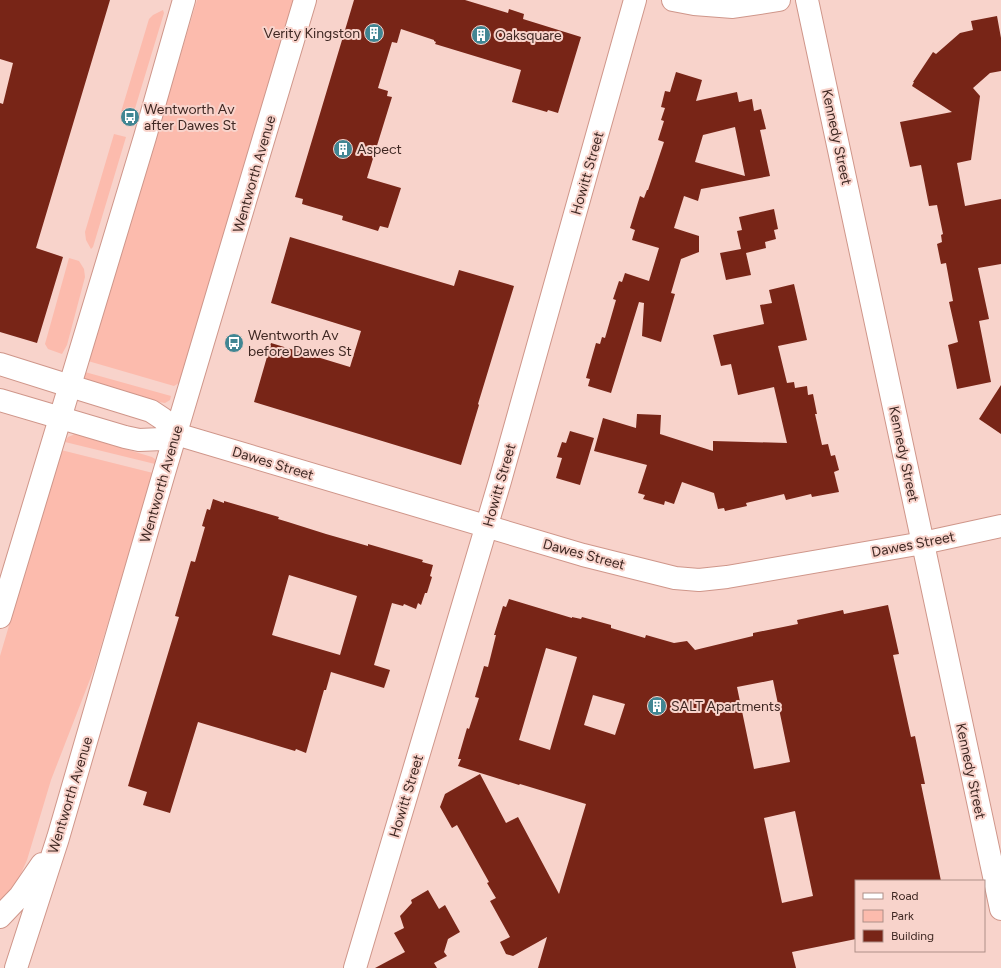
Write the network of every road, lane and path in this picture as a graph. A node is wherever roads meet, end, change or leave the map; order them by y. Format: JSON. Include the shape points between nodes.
{"nodes":[{"id":1,"x":184,"y":0,"type":"edge"},
{"id":2,"x":305,"y":0,"type":"edge"},
{"id":3,"x":635,"y":0,"type":"edge"},
{"id":4,"x":673,"y":0,"type":"edge"},
{"id":5,"x":779,"y":0,"type":"edge"},
{"id":6,"x":807,"y":0,"type":"edge"},
{"id":7,"x":0,"y":364,"type":"edge"},
{"id":8,"x":70,"y":386,"type":"junction"},
{"id":9,"x":0,"y":400,"type":"edge"},
{"id":10,"x":61,"y":418,"type":"junction"},
{"id":11,"x":176,"y":434,"type":"junction"},
{"id":12,"x":486,"y":526,"type":"junction"},
{"id":13,"x":1001,"y":526,"type":"edge"},
{"id":14,"x":923,"y":543,"type":"junction"},
{"id":15,"x":0,"y":617,"type":"edge"},
{"id":16,"x":58,"y":838,"type":"junction"},
{"id":17,"x":1001,"y":909,"type":"edge"},
{"id":18,"x":0,"y":917,"type":"edge"},
{"id":19,"x":0,"y":958,"type":"edge"},
{"id":20,"x":0,"y":968,"type":"edge"},
{"id":21,"x":11,"y":968,"type":"edge"},
{"id":22,"x":16,"y":968,"type":"edge"},
{"id":23,"x":355,"y":968,"type":"edge"}],
"edges":[{"from":1,"to":8,"type":"street"},
{"from":2,"to":11,"type":"street","name":"Wentworth Avenue"},
{"from":3,"to":12,"type":"street","name":"Howitt Street"},
{"from":4,"to":5,"type":"street","via":[[733,7]]},
{"from":6,"to":14,"type":"street","name":"Kennedy Street"},
{"from":7,"to":8,"type":"street"},
{"from":8,"to":10,"type":"street"},
{"from":8,"to":11,"type":"street","via":[[151,411],[163,419]]},
{"from":9,"to":10,"type":"street"},
{"from":10,"to":11,"type":"street","via":[[139,440],[162,439]]},
{"from":10,"to":15,"type":"street"},
{"from":11,"to":12,"type":"street","name":"Dawes Street"},
{"from":11,"to":16,"type":"street","name":"Wentworth Avenue"},
{"from":12,"to":14,"type":"street","name":"Dawes Street","via":[[583,555],[675,578],[699,580]]},
{"from":12,"to":23,"type":"street","name":"Howitt Street"},
{"from":13,"to":14,"type":"street","name":"Dawes Street"},
{"from":14,"to":17,"type":"street","name":"Kennedy Street"},
{"from":16,"to":18,"type":"street","via":[[26,888]]},
{"from":16,"to":22,"type":"street","name":"Wentworth Avenue"},
{"from":19,"to":22,"type":"street"},
{"from":20,"to":21,"type":"street"}]}
